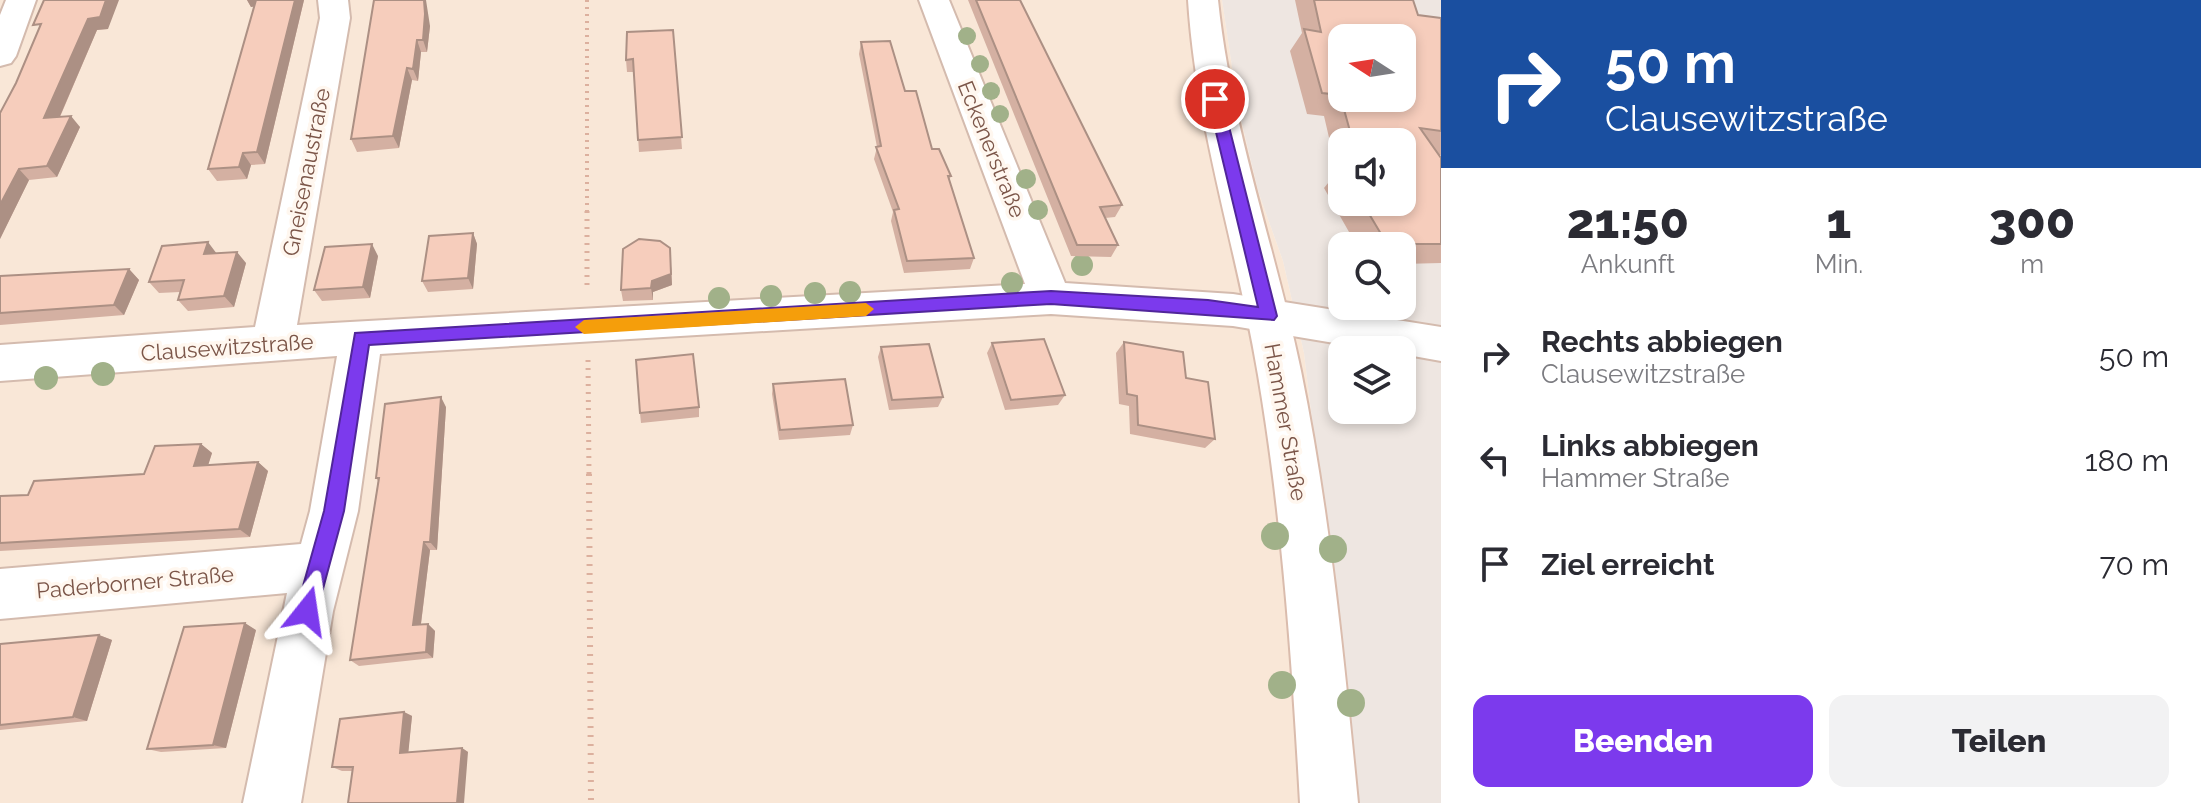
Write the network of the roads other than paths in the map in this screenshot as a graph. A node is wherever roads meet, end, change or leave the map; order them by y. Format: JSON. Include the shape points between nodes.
{"nodes":[{"id":1,"x":21,"y":0,"type":"edge"},
{"id":2,"x":333,"y":0,"type":"edge"},
{"id":3,"x":934,"y":0,"type":"edge"},
{"id":4,"x":1203,"y":0,"type":"edge"},
{"id":5,"x":0,"y":56,"type":"edge"},
{"id":6,"x":1051,"y":298,"type":"junction"},
{"id":7,"x":1268,"y":316,"type":"junction"},
{"id":8,"x":361,"y":338,"type":"junction"},
{"id":9,"x":273,"y":343,"type":"junction"},
{"id":10,"x":1441,"y":344,"type":"edge"},
{"id":11,"x":0,"y":363,"type":"edge"},
{"id":12,"x":319,"y":566,"type":"junction"},
{"id":13,"x":0,"y":594,"type":"edge"},
{"id":14,"x":272,"y":803,"type":"edge"},
{"id":15,"x":1329,"y":803,"type":"edge"}],
"edges":[{"from":1,"to":5,"type":"street"},
{"from":2,"to":9,"type":"street","name":"Gneisenaustraße","via":[[335,18]]},
{"from":3,"to":6,"type":"street","name":"Eckenerstraße"},
{"from":4,"to":7,"type":"street","name":"Hammer Straße","via":[[1215,99]]},
{"from":6,"to":7,"type":"street","name":"Clausewitzstraße","via":[[1208,307]]},
{"from":6,"to":8,"type":"street","name":"Clausewitzstraße"},
{"from":7,"to":10,"type":"street","name":"Clausewitzstraße"},
{"from":7,"to":15,"type":"street","name":"Hammer Straße","via":[[1302,512]]},
{"from":8,"to":9,"type":"street","name":"Clausewitzstraße"},
{"from":8,"to":12,"type":"street","via":[[334,511]]},
{"from":9,"to":11,"type":"street","name":"Clausewitzstraße"},
{"from":12,"to":13,"type":"street","name":"Paderborner Straße"},
{"from":12,"to":14,"type":"street"}]}
